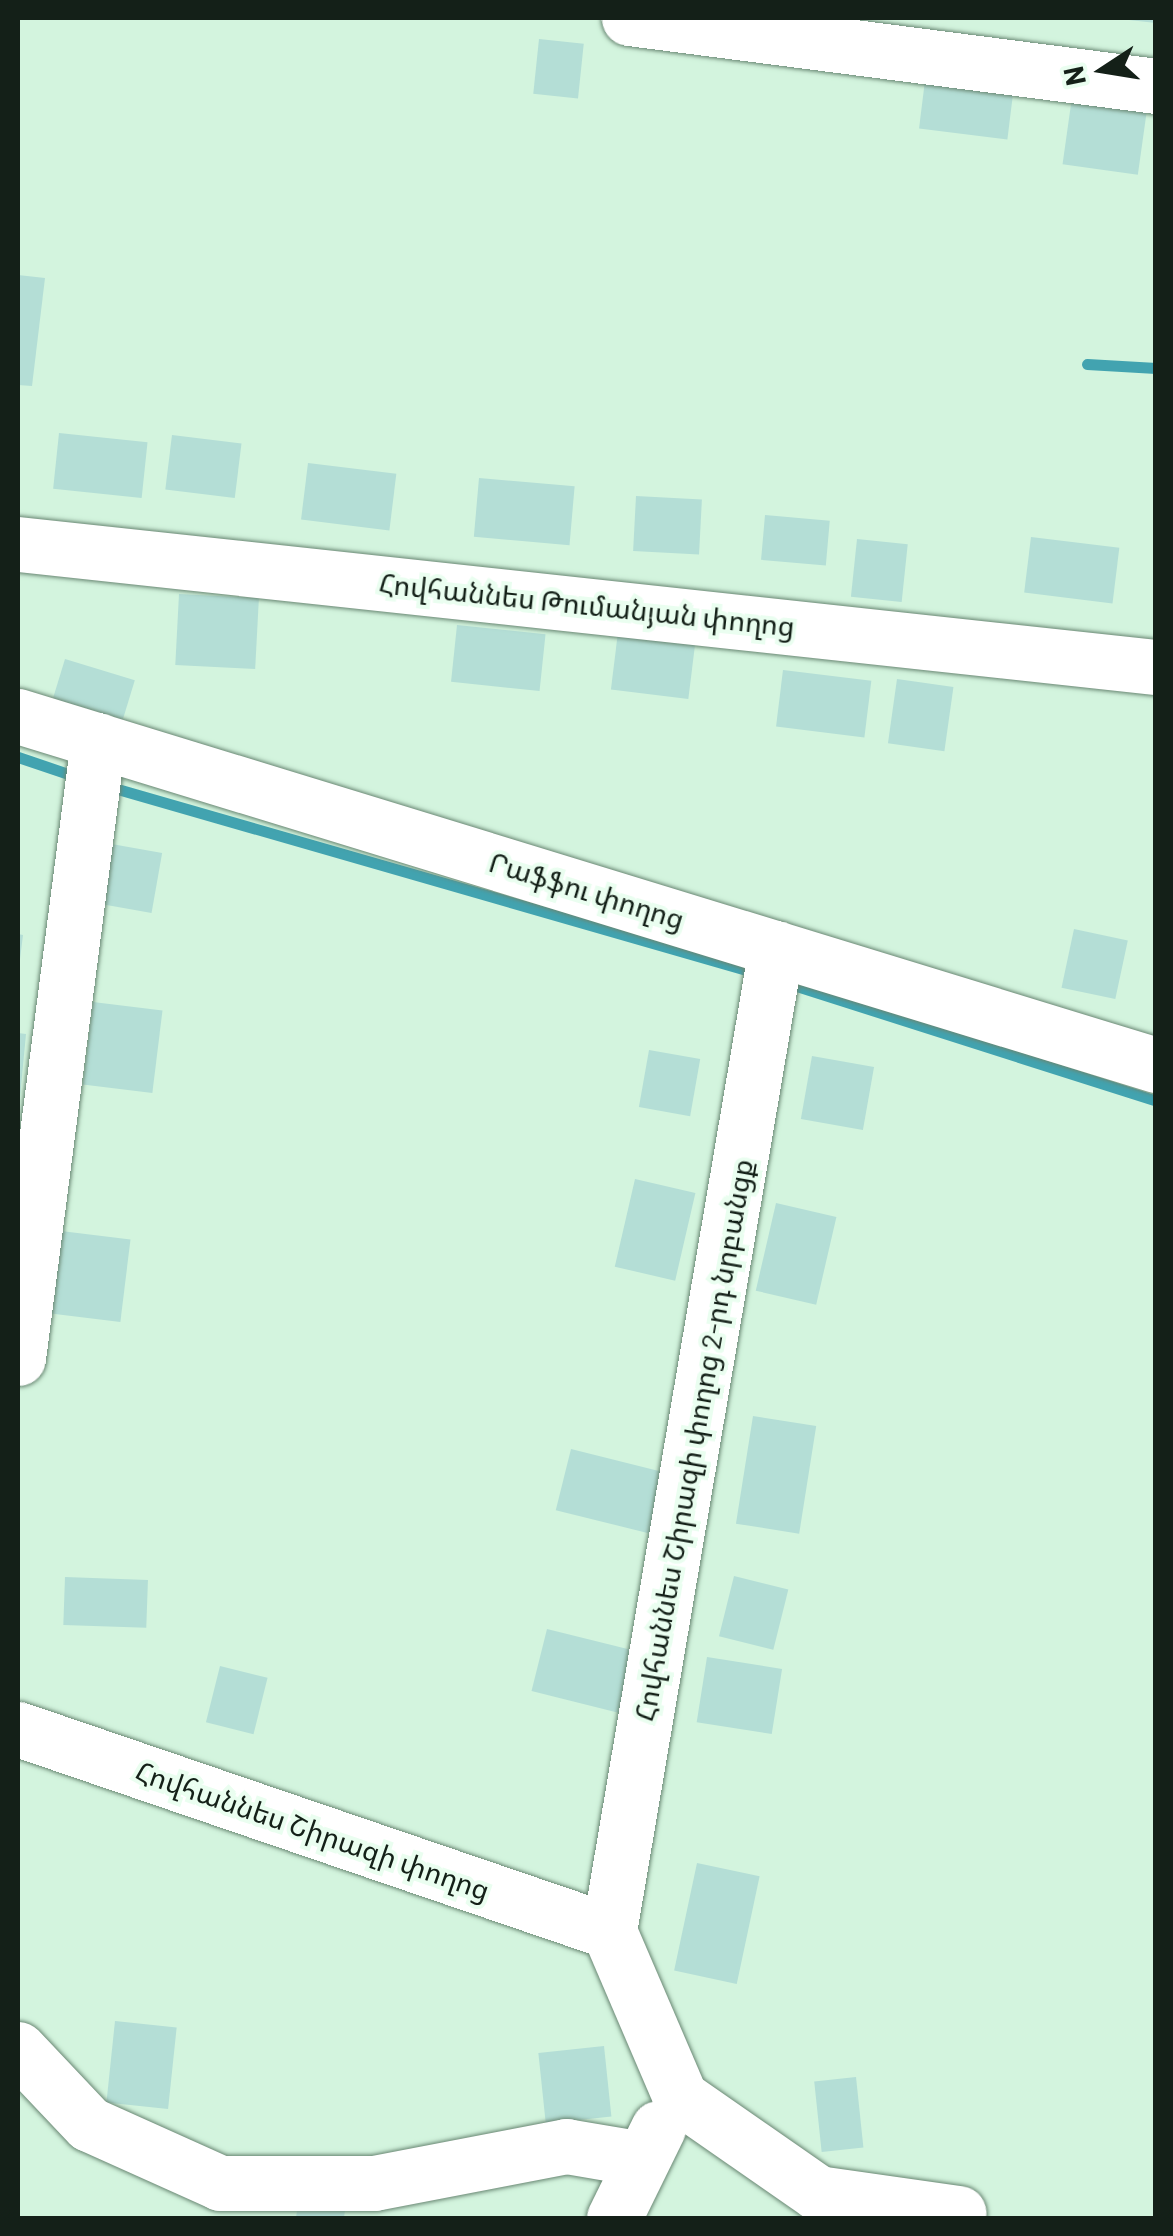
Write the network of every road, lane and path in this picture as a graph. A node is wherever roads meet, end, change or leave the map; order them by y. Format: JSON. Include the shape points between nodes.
{"nodes":[{"id":1,"x":630,"y":18,"type":"edge"},
{"id":2,"x":1156,"y":86,"type":"edge"},
{"id":3,"x":18,"y":544,"type":"edge"},
{"id":4,"x":1156,"y":668,"type":"edge"},
{"id":5,"x":18,"y":716,"type":"edge"},
{"id":6,"x":98,"y":740,"type":"junction"},
{"id":7,"x":773,"y":968,"type":"junction"},
{"id":8,"x":1156,"y":1065,"type":"edge"},
{"id":9,"x":18,"y":1358,"type":"edge"},
{"id":10,"x":18,"y":1730,"type":"edge"},
{"id":11,"x":609,"y":1931,"type":"junction"},
{"id":12,"x":18,"y":2049,"type":"edge"},
{"id":13,"x":680,"y":2097,"type":"junction"},
{"id":14,"x":636,"y":2158,"type":"junction"},
{"id":15,"x":959,"y":2213,"type":"dead end"},
{"id":16,"x":614,"y":2218,"type":"edge"}],
"edges":[{"from":1,"to":2,"type":"street"},
{"from":3,"to":4,"type":"street","name":"Հովհաննես Թումանյան փողոց"},
{"from":5,"to":6,"type":"street","name":"Րաֆֆու փողոց"},
{"from":6,"to":7,"type":"street","name":"Րաֆֆու փողոց"},
{"from":6,"to":9,"type":"street","via":[[84,801]]},
{"from":7,"to":8,"type":"street","name":"Րաֆֆու փողոց"},
{"from":7,"to":11,"type":"street","name":"Հովհաննես Շիրազի փողոց 2-րդ նրբանցք"},
{"from":10,"to":11,"type":"street","name":"Հովհաննես Շիրազի փողոց"},
{"from":11,"to":13,"type":"street"},
{"from":12,"to":14,"type":"street","via":[[89,2124],[220,2183],[374,2183],[566,2146]]},
{"from":13,"to":14,"type":"street"},
{"from":13,"to":15,"type":"street","via":[[818,2193]]},
{"from":14,"to":16,"type":"street"}]}
